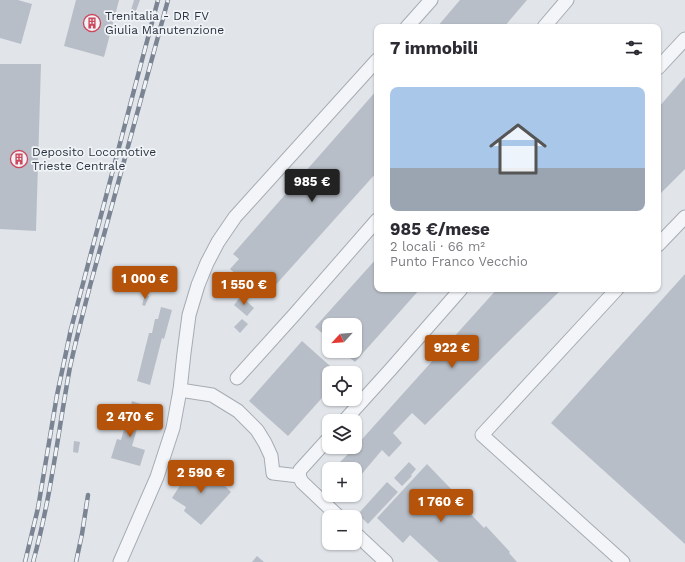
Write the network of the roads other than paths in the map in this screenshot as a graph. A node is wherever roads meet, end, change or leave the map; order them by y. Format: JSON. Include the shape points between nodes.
{"nodes":[{"id":1,"x":432,"y":0,"type":"edge"},
{"id":2,"x":567,"y":0,"type":"edge"},
{"id":3,"x":410,"y":24,"type":"edge"},
{"id":4,"x":547,"y":24,"type":"edge"},
{"id":5,"x":685,"y":39,"type":"edge"},
{"id":6,"x":374,"y":63,"type":"edge"},
{"id":7,"x":661,"y":65,"type":"edge"},
{"id":8,"x":685,"y":217,"type":"edge"},
{"id":9,"x":374,"y":223,"type":"edge"},
{"id":10,"x":661,"y":242,"type":"edge"},
{"id":11,"x":458,"y":292,"type":"edge"},
{"id":12,"x":614,"y":292,"type":"edge"},
{"id":13,"x":237,"y":378,"type":"dead end"},
{"id":14,"x":180,"y":390,"type":"junction"},
{"id":15,"x":350,"y":414,"type":"edge"},
{"id":16,"x":322,"y":446,"type":"edge"},
{"id":17,"x":300,"y":476,"type":"junction"},
{"id":18,"x":332,"y":510,"type":"edge"},
{"id":19,"x":362,"y":539,"type":"edge"},
{"id":20,"x":120,"y":562,"type":"edge"},
{"id":21,"x":386,"y":562,"type":"edge"},
{"id":22,"x":623,"y":562,"type":"edge"}],
"edges":[{"from":1,"to":3,"type":"street"},
{"from":2,"to":4,"type":"street"},
{"from":5,"to":7,"type":"street"},
{"from":6,"to":14,"type":"street","via":[[235,217],[218,242],[198,285],[189,315]]},
{"from":8,"to":10,"type":"street"},
{"from":9,"to":13,"type":"street"},
{"from":11,"to":15,"type":"street"},
{"from":12,"to":22,"type":"street","via":[[482,435]]},
{"from":14,"to":17,"type":"street","via":[[212,395],[238,411],[257,430],[265,443],[271,456],[273,473]]},
{"from":14,"to":20,"type":"street","via":[[173,428],[157,477]]},
{"from":16,"to":17,"type":"street","via":[[300,470]]},
{"from":17,"to":18,"type":"street","via":[[302,482]]},
{"from":19,"to":21,"type":"street"}]}
